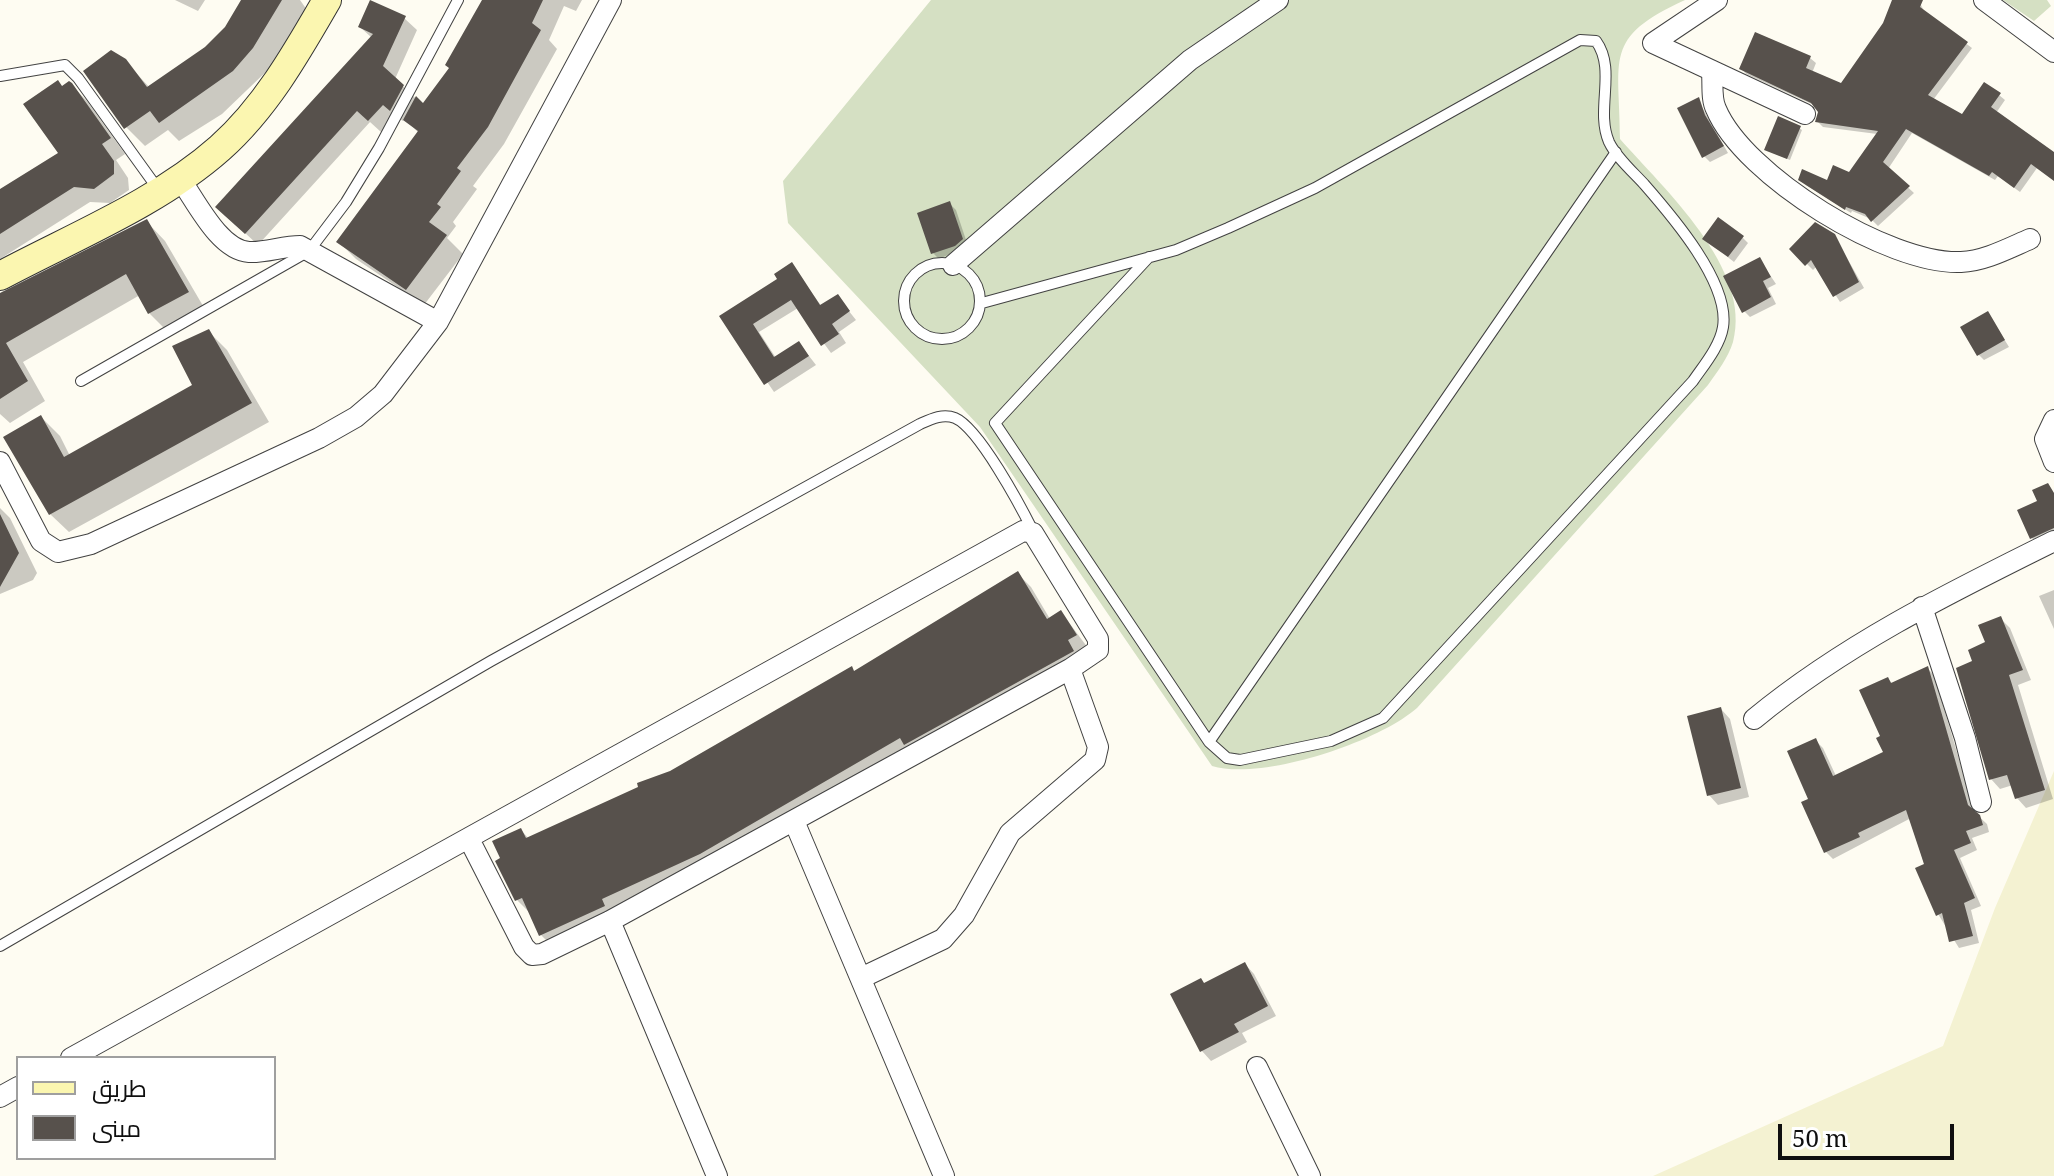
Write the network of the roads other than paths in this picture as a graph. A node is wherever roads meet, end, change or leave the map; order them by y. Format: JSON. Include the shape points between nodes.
{"nodes":[{"id":1,"x":327,"y":0,"type":"edge"},
{"id":2,"x":458,"y":0,"type":"edge"},
{"id":3,"x":611,"y":0,"type":"edge"},
{"id":4,"x":1278,"y":0,"type":"edge"},
{"id":5,"x":1717,"y":0,"type":"edge"},
{"id":6,"x":1984,"y":0,"type":"edge"},
{"id":7,"x":2054,"y":52,"type":"edge"},
{"id":8,"x":1712,"y":73,"type":"junction"},
{"id":9,"x":0,"y":76,"type":"edge"},
{"id":10,"x":1805,"y":114,"type":"dead end"},
{"id":11,"x":1616,"y":152,"type":"junction"},
{"id":12,"x":170,"y":185,"type":"junction"},
{"id":13,"x":2030,"y":239,"type":"dead end"},
{"id":14,"x":309,"y":251,"type":"junction"},
{"id":15,"x":1149,"y":257,"type":"junction"},
{"id":16,"x":953,"y":265,"type":"junction"},
{"id":17,"x":0,"y":276,"type":"edge"},
{"id":18,"x":982,"y":303,"type":"junction"},
{"id":19,"x":438,"y":322,"type":"junction"},
{"id":20,"x":81,"y":381,"type":"dead end"},
{"id":21,"x":2054,"y":420,"type":"edge"},
{"id":22,"x":0,"y":462,"type":"edge"},
{"id":23,"x":2054,"y":462,"type":"edge"},
{"id":24,"x":1033,"y":533,"type":"junction"},
{"id":25,"x":2054,"y":541,"type":"edge"},
{"id":26,"x":1922,"y":607,"type":"junction"},
{"id":27,"x":1070,"y":669,"type":"junction"},
{"id":28,"x":1754,"y":719,"type":"dead end"},
{"id":29,"x":1209,"y":742,"type":"junction"},
{"id":30,"x":1981,"y":802,"type":"dead end"},
{"id":31,"x":794,"y":821,"type":"junction"},
{"id":32,"x":469,"y":839,"type":"junction"},
{"id":33,"x":610,"y":921,"type":"junction"},
{"id":34,"x":0,"y":946,"type":"edge"},
{"id":35,"x":861,"y":978,"type":"junction"},
{"id":36,"x":75,"y":1056,"type":"edge"},
{"id":37,"x":1257,"y":1067,"type":"dead end"},
{"id":38,"x":717,"y":1176,"type":"edge"},
{"id":39,"x":944,"y":1176,"type":"edge"},
{"id":40,"x":1310,"y":1176,"type":"edge"}],
"edges":[{"from":1,"to":12,"type":"street","via":[[292,61],[253,113],[222,147]]},
{"from":2,"to":14,"type":"lane","via":[[379,148]]},
{"from":3,"to":19,"type":"street"},
{"from":4,"to":16,"type":"street","via":[[1190,60]]},
{"from":5,"to":8,"type":"street","via":[[1653,43]]},
{"from":6,"to":7,"type":"street"},
{"from":8,"to":10,"type":"street"},
{"from":8,"to":13,"type":"street","via":[[1714,107],[1732,137],[1753,162],[1817,211],[1892,245],[1961,262]]},
{"from":9,"to":12,"type":"lane","via":[[65,65]]},
{"from":11,"to":15,"type":"lane","via":[[1605,130],[1605,53],[1596,41],[1580,40],[1315,188]]},
{"from":11,"to":29,"type":"lane"},
{"from":11,"to":29,"type":"lane","via":[[1703,262],[1723,302],[1723,328],[1693,381],[1383,718],[1331,741],[1240,760],[1227,758]]},
{"from":12,"to":14,"type":"street","via":[[236,250],[252,253],[281,245]]},
{"from":12,"to":17,"type":"street"},
{"from":14,"to":19,"type":"street"},
{"from":14,"to":20,"type":"lane"},
{"from":15,"to":18,"type":"lane"},
{"from":15,"to":29,"type":"lane","via":[[995,423]]},
{"from":16,"to":18,"type":"lane","via":[[976,282]]},
{"from":16,"to":18,"type":"lane","via":[[933,264],[911,279],[904,301],[913,325],[936,338],[951,337],[973,323]]},
{"from":19,"to":22,"type":"street","via":[[383,394],[356,417],[91,544],[58,552],[41,541]]},
{"from":21,"to":23,"type":"street","via":[[2045,439]]},
{"from":24,"to":27,"type":"street","via":[[1098,639],[1098,650]]},
{"from":24,"to":32,"type":"street","via":[[1023,531]]},
{"from":24,"to":34,"type":"lane","via":[[1005,480],[963,422],[939,416],[491,661]]},
{"from":25,"to":26,"type":"street"},
{"from":26,"to":28,"type":"street","via":[[1808,675]]},
{"from":26,"to":30,"type":"street"},
{"from":27,"to":31,"type":"street"},
{"from":27,"to":35,"type":"street","via":[[1098,747],[1095,760],[1010,833],[964,915],[943,939]]},
{"from":31,"to":33,"type":"street"},
{"from":31,"to":35,"type":"street"},
{"from":32,"to":33,"type":"street","via":[[532,955]]},
{"from":32,"to":36,"type":"street"},
{"from":33,"to":38,"type":"street"},
{"from":35,"to":39,"type":"street"},
{"from":37,"to":40,"type":"street"}]}
